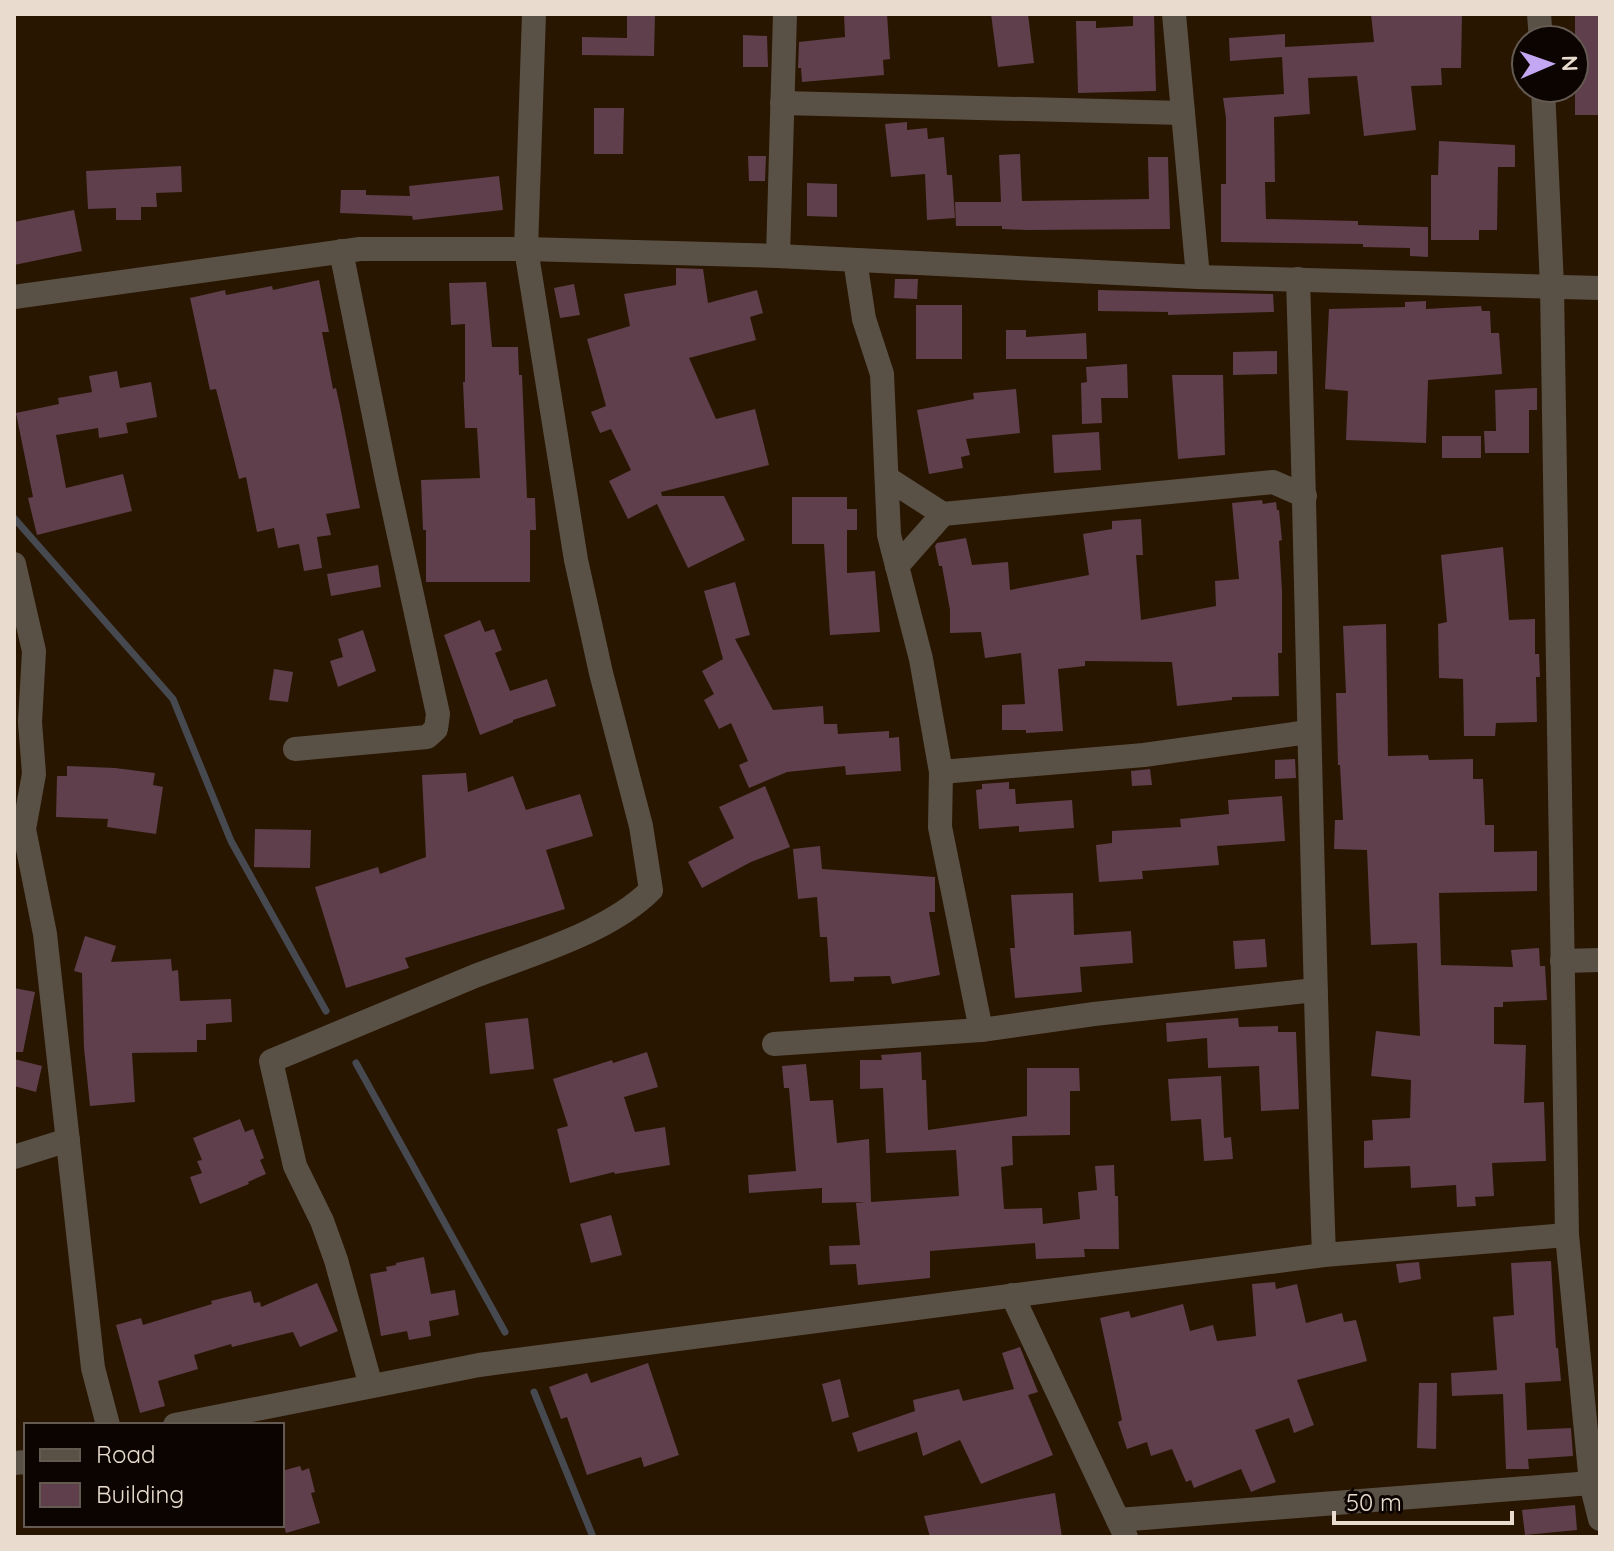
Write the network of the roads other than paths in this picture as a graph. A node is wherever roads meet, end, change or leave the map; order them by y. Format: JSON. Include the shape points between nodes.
{"nodes":[{"id":1,"x":534,"y":14,"type":"edge"},
{"id":2,"x":785,"y":14,"type":"edge"},
{"id":3,"x":1174,"y":14,"type":"edge"},
{"id":4,"x":782,"y":103,"type":"junction"},
{"id":5,"x":1544,"y":104,"type":"edge"},
{"id":6,"x":1183,"y":113,"type":"junction"},
{"id":7,"x":526,"y":249,"type":"junction"},
{"id":8,"x":341,"y":251,"type":"junction"},
{"id":9,"x":778,"y":256,"type":"junction"},
{"id":10,"x":855,"y":260,"type":"junction"},
{"id":11,"x":1198,"y":277,"type":"junction"},
{"id":12,"x":1298,"y":279,"type":"junction"},
{"id":13,"x":1552,"y":286,"type":"junction"},
{"id":14,"x":1600,"y":288,"type":"edge"},
{"id":15,"x":14,"y":297,"type":"edge"},
{"id":16,"x":1303,"y":454,"type":"junction"},
{"id":17,"x":887,"y":478,"type":"junction"},
{"id":18,"x":1273,"y":482,"type":"junction"},
{"id":19,"x":1305,"y":496,"type":"junction"},
{"id":20,"x":943,"y":514,"type":"junction"},
{"id":21,"x":14,"y":564,"type":"edge"},
{"id":22,"x":897,"y":566,"type":"junction"},
{"id":23,"x":1308,"y":732,"type":"junction"},
{"id":24,"x":295,"y":749,"type":"dead end"},
{"id":25,"x":941,"y":772,"type":"junction"},
{"id":26,"x":1600,"y":960,"type":"edge"},
{"id":27,"x":1562,"y":961,"type":"junction"},
{"id":28,"x":1315,"y":990,"type":"junction"},
{"id":29,"x":981,"y":1030,"type":"junction"},
{"id":30,"x":774,"y":1044,"type":"dead end"},
{"id":31,"x":68,"y":1140,"type":"junction"},
{"id":32,"x":14,"y":1157,"type":"edge"},
{"id":33,"x":1567,"y":1235,"type":"junction"},
{"id":34,"x":1324,"y":1255,"type":"junction"},
{"id":35,"x":1012,"y":1295,"type":"junction"},
{"id":36,"x":371,"y":1386,"type":"junction"},
{"id":37,"x":107,"y":1423,"type":"edge"},
{"id":38,"x":185,"y":1423,"type":"edge"},
{"id":39,"x":1591,"y":1483,"type":"junction"},
{"id":40,"x":1600,"y":1519,"type":"edge"},
{"id":41,"x":1122,"y":1529,"type":"edge"}],
"edges":[{"from":1,"to":7,"type":"street"},
{"from":2,"to":4,"type":"street"},
{"from":3,"to":6,"type":"street"},
{"from":4,"to":6,"type":"street"},
{"from":4,"to":9,"type":"street"},
{"from":5,"to":13,"type":"street"},
{"from":6,"to":11,"type":"street"},
{"from":7,"to":8,"type":"street"},
{"from":7,"to":9,"type":"street"},
{"from":7,"to":36,"type":"street","via":[[576,560],[641,826],[651,890],[621,915],[568,939],[271,1061],[295,1166],[336,1260]]},
{"from":8,"to":15,"type":"street"},
{"from":8,"to":24,"type":"street","via":[[438,714],[436,729],[427,737]]},
{"from":9,"to":10,"type":"street"},
{"from":10,"to":11,"type":"street"},
{"from":10,"to":17,"type":"street","via":[[864,319],[882,374]]},
{"from":11,"to":12,"type":"street"},
{"from":12,"to":13,"type":"street"},
{"from":12,"to":16,"type":"street"},
{"from":13,"to":14,"type":"street"},
{"from":13,"to":27,"type":"street"},
{"from":16,"to":18,"type":"street"},
{"from":16,"to":19,"type":"street"},
{"from":17,"to":20,"type":"street"},
{"from":17,"to":22,"type":"street","via":[[889,535]]},
{"from":18,"to":19,"type":"street"},
{"from":18,"to":20,"type":"street"},
{"from":19,"to":23,"type":"street"},
{"from":20,"to":22,"type":"street"},
{"from":21,"to":31,"type":"street","via":[[34,651],[34,774],[24,829],[45,934]]},
{"from":22,"to":25,"type":"street","via":[[921,659]]},
{"from":23,"to":25,"type":"street","via":[[1144,755]]},
{"from":23,"to":28,"type":"street"},
{"from":25,"to":29,"type":"street","via":[[940,827]]},
{"from":26,"to":27,"type":"street"},
{"from":27,"to":33,"type":"street"},
{"from":28,"to":29,"type":"street"},
{"from":28,"to":34,"type":"street"},
{"from":29,"to":30,"type":"street"},
{"from":31,"to":32,"type":"street"},
{"from":31,"to":37,"type":"street","via":[[93,1368]]},
{"from":33,"to":34,"type":"street"},
{"from":33,"to":39,"type":"street"},
{"from":34,"to":35,"type":"street"},
{"from":35,"to":36,"type":"street","via":[[479,1365]]},
{"from":35,"to":41,"type":"street"},
{"from":36,"to":38,"type":"street"},
{"from":39,"to":40,"type":"street"},
{"from":39,"to":41,"type":"street"}]}
